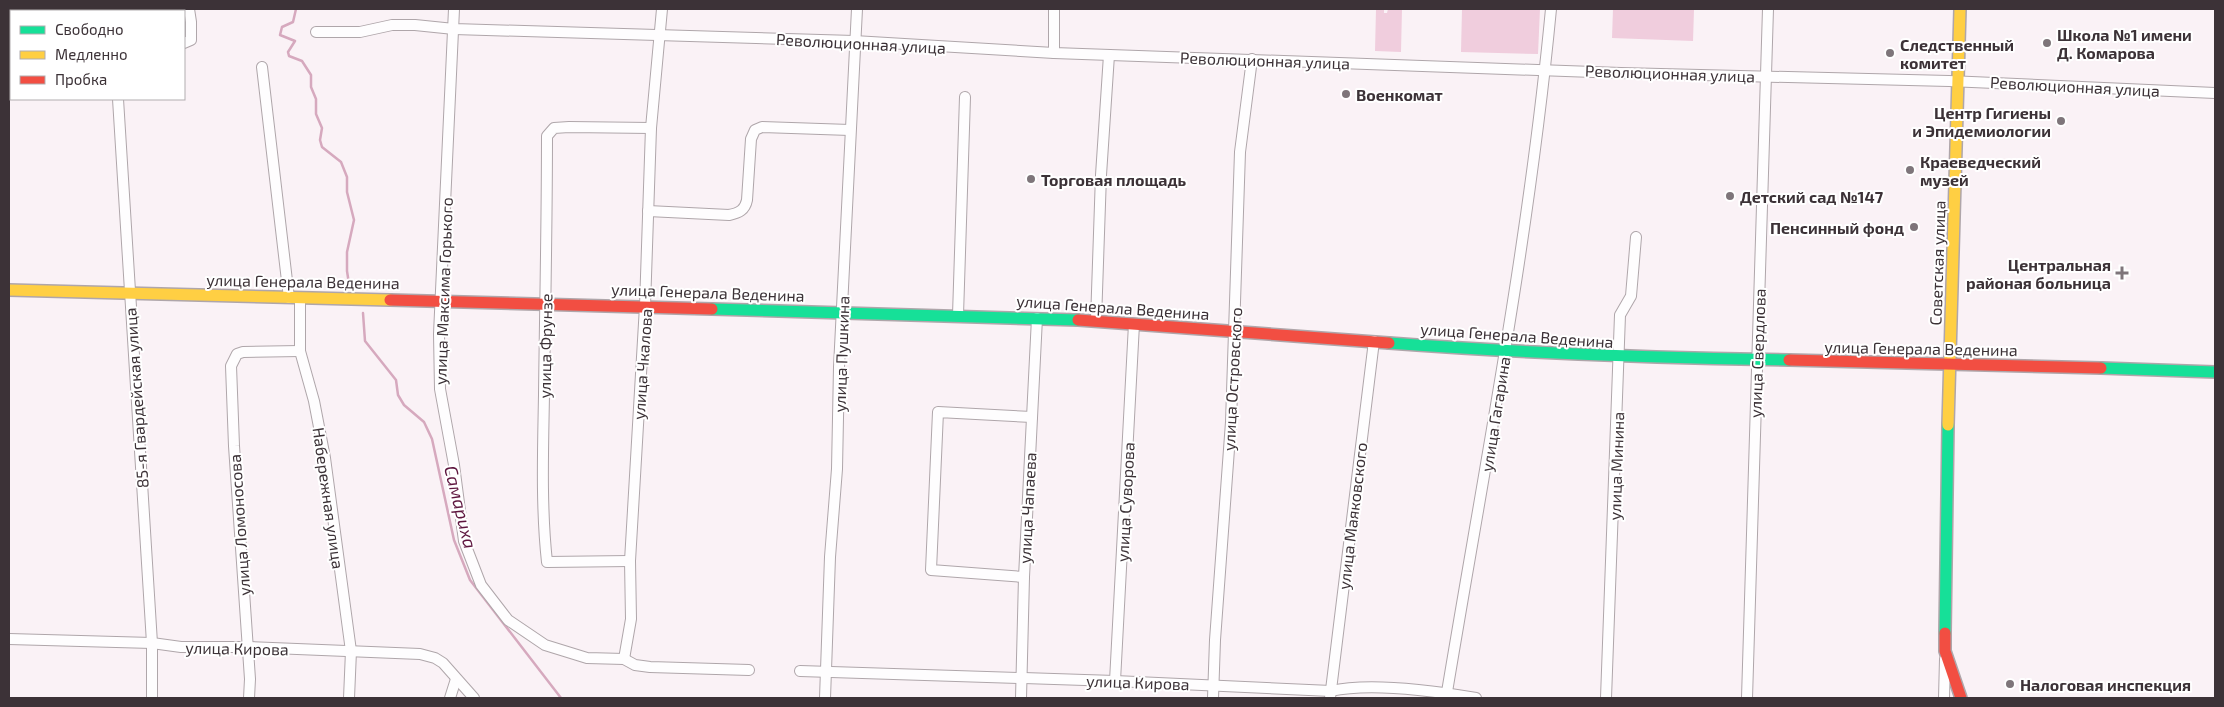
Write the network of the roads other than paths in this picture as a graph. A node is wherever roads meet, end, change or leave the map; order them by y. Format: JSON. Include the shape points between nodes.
{"nodes":[{"id":1,"x":189,"y":9,"type":"edge"},
{"id":2,"x":454,"y":9,"type":"edge"},
{"id":3,"x":662,"y":9,"type":"edge"},
{"id":4,"x":856,"y":9,"type":"edge"},
{"id":5,"x":1054,"y":9,"type":"edge"},
{"id":6,"x":1551,"y":9,"type":"edge"},
{"id":7,"x":1768,"y":9,"type":"edge"},
{"id":8,"x":1960,"y":9,"type":"edge"},
{"id":9,"x":454,"y":29,"type":"junction"},
{"id":10,"x":316,"y":32,"type":"dead end"},
{"id":11,"x":660,"y":35,"type":"junction"},
{"id":12,"x":854,"y":41,"type":"junction"},
{"id":13,"x":187,"y":42,"type":"edge"},
{"id":14,"x":1054,"y":53,"type":"junction"},
{"id":15,"x":1109,"y":55,"type":"junction"},
{"id":16,"x":1252,"y":59,"type":"junction"},
{"id":17,"x":262,"y":67,"type":"dead end"},
{"id":18,"x":1546,"y":69,"type":"junction"},
{"id":19,"x":1766,"y":77,"type":"junction"},
{"id":20,"x":1958,"y":81,"type":"junction"},
{"id":21,"x":2215,"y":93,"type":"edge"},
{"id":22,"x":965,"y":97,"type":"dead end"},
{"id":23,"x":118,"y":100,"type":"edge"},
{"id":24,"x":651,"y":128,"type":"junction"},
{"id":25,"x":850,"y":130,"type":"junction"},
{"id":26,"x":648,"y":211,"type":"junction"},
{"id":27,"x":1636,"y":236,"type":"dead end"},
{"id":28,"x":9,"y":290,"type":"edge"},
{"id":29,"x":129,"y":292,"type":"junction"},
{"id":30,"x":295,"y":299,"type":"junction"},
{"id":31,"x":441,"y":300,"type":"junction"},
{"id":32,"x":544,"y":303,"type":"junction"},
{"id":33,"x":645,"y":306,"type":"junction"},
{"id":34,"x":842,"y":312,"type":"junction"},
{"id":35,"x":958,"y":315,"type":"junction"},
{"id":36,"x":1038,"y":318,"type":"junction"},
{"id":37,"x":1096,"y":320,"type":"junction"},
{"id":38,"x":1134,"y":324,"type":"junction"},
{"id":39,"x":1234,"y":330,"type":"junction"},
{"id":40,"x":1374,"y":341,"type":"junction"},
{"id":41,"x":300,"y":351,"type":"junction"},
{"id":42,"x":1505,"y":352,"type":"junction"},
{"id":43,"x":1620,"y":357,"type":"junction"},
{"id":44,"x":1756,"y":361,"type":"junction"},
{"id":45,"x":1950,"y":364,"type":"junction"},
{"id":46,"x":2215,"y":372,"type":"edge"},
{"id":47,"x":1032,"y":417,"type":"junction"},
{"id":48,"x":630,"y":561,"type":"junction"},
{"id":49,"x":1024,"y":577,"type":"junction"},
{"id":50,"x":9,"y":639,"type":"edge"},
{"id":51,"x":152,"y":643,"type":"junction"},
{"id":52,"x":248,"y":647,"type":"junction"},
{"id":53,"x":1945,"y":650,"type":"junction"},
{"id":54,"x":350,"y":652,"type":"junction"},
{"id":55,"x":624,"y":659,"type":"junction"},
{"id":56,"x":749,"y":670,"type":"dead end"},
{"id":57,"x":800,"y":671,"type":"dead end"},
{"id":58,"x":826,"y":672,"type":"junction"},
{"id":59,"x":456,"y":679,"type":"junction"},
{"id":60,"x":1022,"y":679,"type":"junction"},
{"id":61,"x":1115,"y":681,"type":"junction"},
{"id":62,"x":1214,"y":685,"type":"junction"},
{"id":63,"x":1330,"y":695,"type":"edge"},
{"id":64,"x":1447,"y":696,"type":"edge"},
{"id":65,"x":152,"y":698,"type":"edge"},
{"id":66,"x":249,"y":698,"type":"edge"},
{"id":67,"x":349,"y":698,"type":"edge"},
{"id":68,"x":450,"y":698,"type":"edge"},
{"id":69,"x":474,"y":698,"type":"edge"},
{"id":70,"x":825,"y":698,"type":"edge"},
{"id":71,"x":1021,"y":698,"type":"edge"},
{"id":72,"x":1213,"y":698,"type":"edge"},
{"id":73,"x":1476,"y":698,"type":"edge"},
{"id":74,"x":1606,"y":698,"type":"edge"},
{"id":75,"x":1747,"y":698,"type":"edge"},
{"id":76,"x":1944,"y":698,"type":"edge"},
{"id":77,"x":1961,"y":698,"type":"edge"}],
"edges":[{"from":1,"to":13,"type":"street","via":[[192,22]]},
{"from":2,"to":9,"type":"street","name":"улица Максима Горького"},
{"from":3,"to":11,"type":"street","name":"улица Чкалова"},
{"from":4,"to":12,"type":"street","name":"улица Пушкина"},
{"from":5,"to":14,"type":"street"},
{"from":6,"to":18,"type":"street","name":"улица Гагарина"},
{"from":7,"to":19,"type":"street","name":"улица Свердлова"},
{"from":8,"to":20,"type":"street","name":"Советская улица"},
{"from":9,"to":10,"type":"street","name":"Революционная улица","via":[[392,25],[360,32]]},
{"from":9,"to":11,"type":"street","name":"Революционная улица"},
{"from":9,"to":31,"type":"street","name":"улица Максима Горького"},
{"from":11,"to":12,"type":"street","name":"Революционная улица"},
{"from":11,"to":24,"type":"street","name":"улица Чкалова"},
{"from":12,"to":14,"type":"street","name":"Революционная улица"},
{"from":12,"to":25,"type":"street","name":"улица Пушкина"},
{"from":14,"to":15,"type":"street","name":"Революционная улица"},
{"from":15,"to":16,"type":"street","name":"Революционная улица"},
{"from":15,"to":37,"type":"street"},
{"from":16,"to":18,"type":"street","name":"Революционная улица"},
{"from":16,"to":39,"type":"street","name":"улица Островского","via":[[1240,152]]},
{"from":17,"to":30,"type":"street","name":"Набережная улица"},
{"from":18,"to":19,"type":"street","name":"Революционная улица"},
{"from":18,"to":42,"type":"street","name":"улица Гагарина"},
{"from":19,"to":20,"type":"street","name":"Революционная улица"},
{"from":19,"to":44,"type":"street","name":"улица Свердлова"},
{"from":20,"to":21,"type":"street","name":"Революционная улица"},
{"from":20,"to":45,"type":"street","name":"Советская улица"},
{"from":22,"to":35,"type":"street"},
{"from":23,"to":29,"type":"street","name":"85-я Гвардейская улица"},
{"from":24,"to":26,"type":"street","name":"улица Чкалова"},
{"from":24,"to":32,"type":"street","name":"улица Фрунзе","via":[[568,126],[550,131]]},
{"from":25,"to":26,"type":"street","via":[[762,127],[755,130],[751,139],[746,206],[739,213]]},
{"from":25,"to":34,"type":"street","name":"улица Пушкина"},
{"from":26,"to":33,"type":"street","name":"улица Чкалова"},
{"from":27,"to":43,"type":"street","name":"улица Минина","via":[[1631,296],[1620,315]]},
{"from":28,"to":29,"type":"street","name":"улица Генерала Веденина"},
{"from":29,"to":30,"type":"street","name":"улица Генерала Веденина"},
{"from":29,"to":51,"type":"street","name":"85-я Гвардейская улица"},
{"from":30,"to":31,"type":"street","name":"улица Генерала Веденина"},
{"from":30,"to":41,"type":"street","name":"Набережная улица"},
{"from":31,"to":32,"type":"street","name":"улица Генерала Веденина"},
{"from":31,"to":55,"type":"street","name":"улица Максима Горького","via":[[440,389],[464,541],[481,585],[508,620],[545,645],[587,658]]},
{"from":32,"to":33,"type":"street","name":"улица Генерала Веденина"},
{"from":32,"to":48,"type":"street","name":"улица Фрунзе","via":[[542,522],[547,562]]},
{"from":33,"to":34,"type":"street","name":"улица Генерала Веденина"},
{"from":33,"to":48,"type":"street","name":"улица Чкалова"},
{"from":34,"to":35,"type":"street","name":"улица Генерала Веденина"},
{"from":34,"to":58,"type":"street","name":"улица Пушкина"},
{"from":35,"to":36,"type":"street","name":"улица Генерала Веденина"},
{"from":36,"to":37,"type":"street","name":"улица Генерала Веденина"},
{"from":36,"to":47,"type":"street","name":"улица Чапаева"},
{"from":37,"to":38,"type":"street","name":"улица Генерала Веденина"},
{"from":38,"to":39,"type":"street","name":"улица Генерала Веденина"},
{"from":38,"to":61,"type":"street","name":"улица Суворова"},
{"from":39,"to":40,"type":"street","name":"улица Генерала Веденина"},
{"from":39,"to":62,"type":"street","name":"улица Островского"},
{"from":40,"to":42,"type":"street","name":"улица Генерала Веденина"},
{"from":40,"to":63,"type":"street","name":"улица Маяковского"},
{"from":41,"to":52,"type":"street","name":"улица Ломоносова","via":[[243,352],[236,354],[231,366]]},
{"from":41,"to":54,"type":"street","name":"Набережная улица","via":[[325,458]]},
{"from":42,"to":43,"type":"street","name":"улица Генерала Веденина"},
{"from":42,"to":64,"type":"street","name":"улица Гагарина"},
{"from":43,"to":44,"type":"street","name":"улица Генерала Веденина"},
{"from":43,"to":74,"type":"street","name":"улица Минина"},
{"from":44,"to":45,"type":"street","name":"улица Генерала Веденина"},
{"from":44,"to":75,"type":"street","name":"улица Свердлова"},
{"from":45,"to":46,"type":"street","name":"улица Генерала Веденина"},
{"from":45,"to":53,"type":"street","name":"Советская улица"},
{"from":47,"to":49,"type":"street","name":"улица Чапаева"},
{"from":47,"to":49,"type":"street","via":[[938,412],[931,570]]},
{"from":48,"to":55,"type":"street","name":"улица Чкалова","via":[[631,619]]},
{"from":49,"to":60,"type":"street","name":"улица Чапаева"},
{"from":50,"to":51,"type":"street","name":"улица Кирова"},
{"from":51,"to":52,"type":"street","name":"улица Кирова","via":[[181,647]]},
{"from":51,"to":65,"type":"street","name":"85-я Гвардейская улица"},
{"from":52,"to":54,"type":"street","name":"улица Кирова"},
{"from":52,"to":66,"type":"street","name":"улица Ломоносова"},
{"from":53,"to":76,"type":"street","name":"Советская улица"},
{"from":53,"to":77,"type":"street"},
{"from":54,"to":59,"type":"street","name":"улица Кирова","via":[[420,654],[443,663]]},
{"from":54,"to":67,"type":"street","name":"Набережная улица"},
{"from":55,"to":56,"type":"street","via":[[650,668]]},
{"from":57,"to":58,"type":"street","name":"улица Кирова"},
{"from":58,"to":60,"type":"street","name":"улица Кирова"},
{"from":58,"to":70,"type":"street","name":"улица Пушкина"},
{"from":59,"to":68,"type":"street"},
{"from":59,"to":69,"type":"street","name":"улица Кирова"},
{"from":60,"to":61,"type":"street","name":"улица Кирова"},
{"from":60,"to":71,"type":"street","name":"улица Чапаева"},
{"from":61,"to":62,"type":"street","name":"улица Кирова"},
{"from":62,"to":63,"type":"street","name":"улица Кирова"},
{"from":62,"to":72,"type":"street","name":"улица Островского"},
{"from":63,"to":64,"type":"street","name":"улица Кирова","via":[[1358,687]]},
{"from":64,"to":73,"type":"street","name":"улица Кирова"}]}
